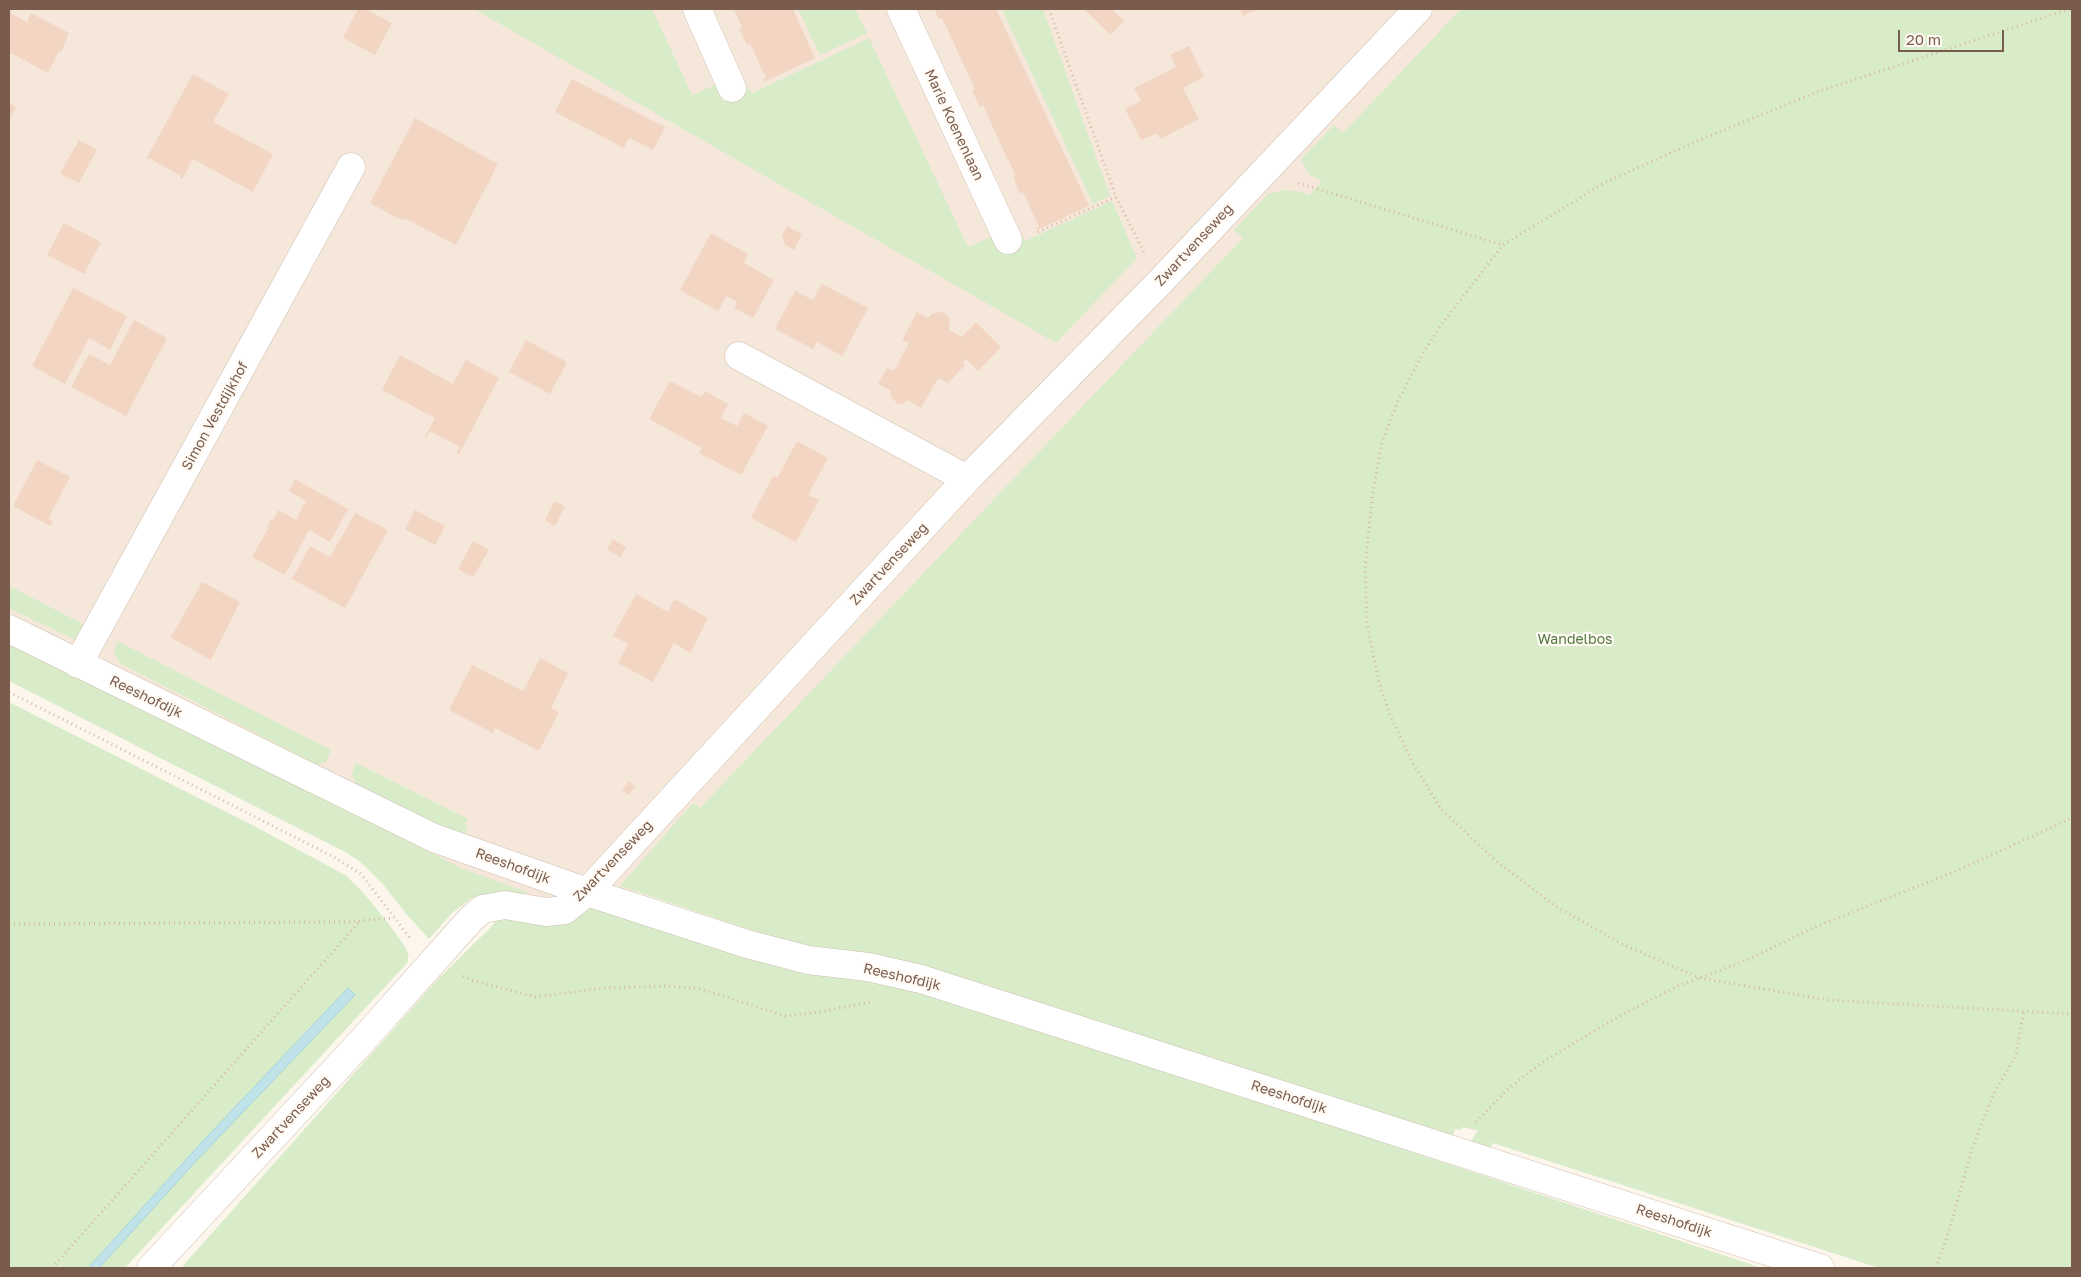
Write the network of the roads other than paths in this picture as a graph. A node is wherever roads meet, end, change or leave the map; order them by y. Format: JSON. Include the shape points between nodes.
{"nodes":[{"id":1,"x":697,"y":9,"type":"edge"},
{"id":2,"x":901,"y":9,"type":"edge"},
{"id":3,"x":1418,"y":9,"type":"edge"},
{"id":4,"x":732,"y":88,"type":"dead end"},
{"id":5,"x":351,"y":167,"type":"dead end"},
{"id":6,"x":1008,"y":240,"type":"road end"},
{"id":7,"x":740,"y":356,"type":"dead end"},
{"id":8,"x":967,"y":479,"type":"junction"},
{"id":9,"x":9,"y":629,"type":"edge"},
{"id":10,"x":78,"y":664,"type":"junction"},
{"id":11,"x":587,"y":892,"type":"junction"},
{"id":12,"x":151,"y":1268,"type":"edge"},
{"id":13,"x":1820,"y":1268,"type":"edge"}],
"edges":[{"from":1,"to":4,"type":"street"},
{"from":2,"to":6,"type":"street","name":"Marie Koenenlaan"},
{"from":3,"to":8,"type":"street","name":"Zwartvenseweg","via":[[1159,283]]},
{"from":5,"to":10,"type":"street","name":"Simon Vestdijkhof"},
{"from":7,"to":8,"type":"street"},
{"from":8,"to":11,"type":"street","name":"Zwartvenseweg"},
{"from":9,"to":10,"type":"street","name":"Reeshofdijk"},
{"from":10,"to":11,"type":"street","name":"Reeshofdijk","via":[[434,838]]},
{"from":11,"to":12,"type":"street","name":"Zwartvenseweg","via":[[565,910],[546,912],[505,905],[484,909],[471,919]]},
{"from":11,"to":13,"type":"street","name":"Reeshofdijk","via":[[747,944],[808,960],[921,979]]}]}
